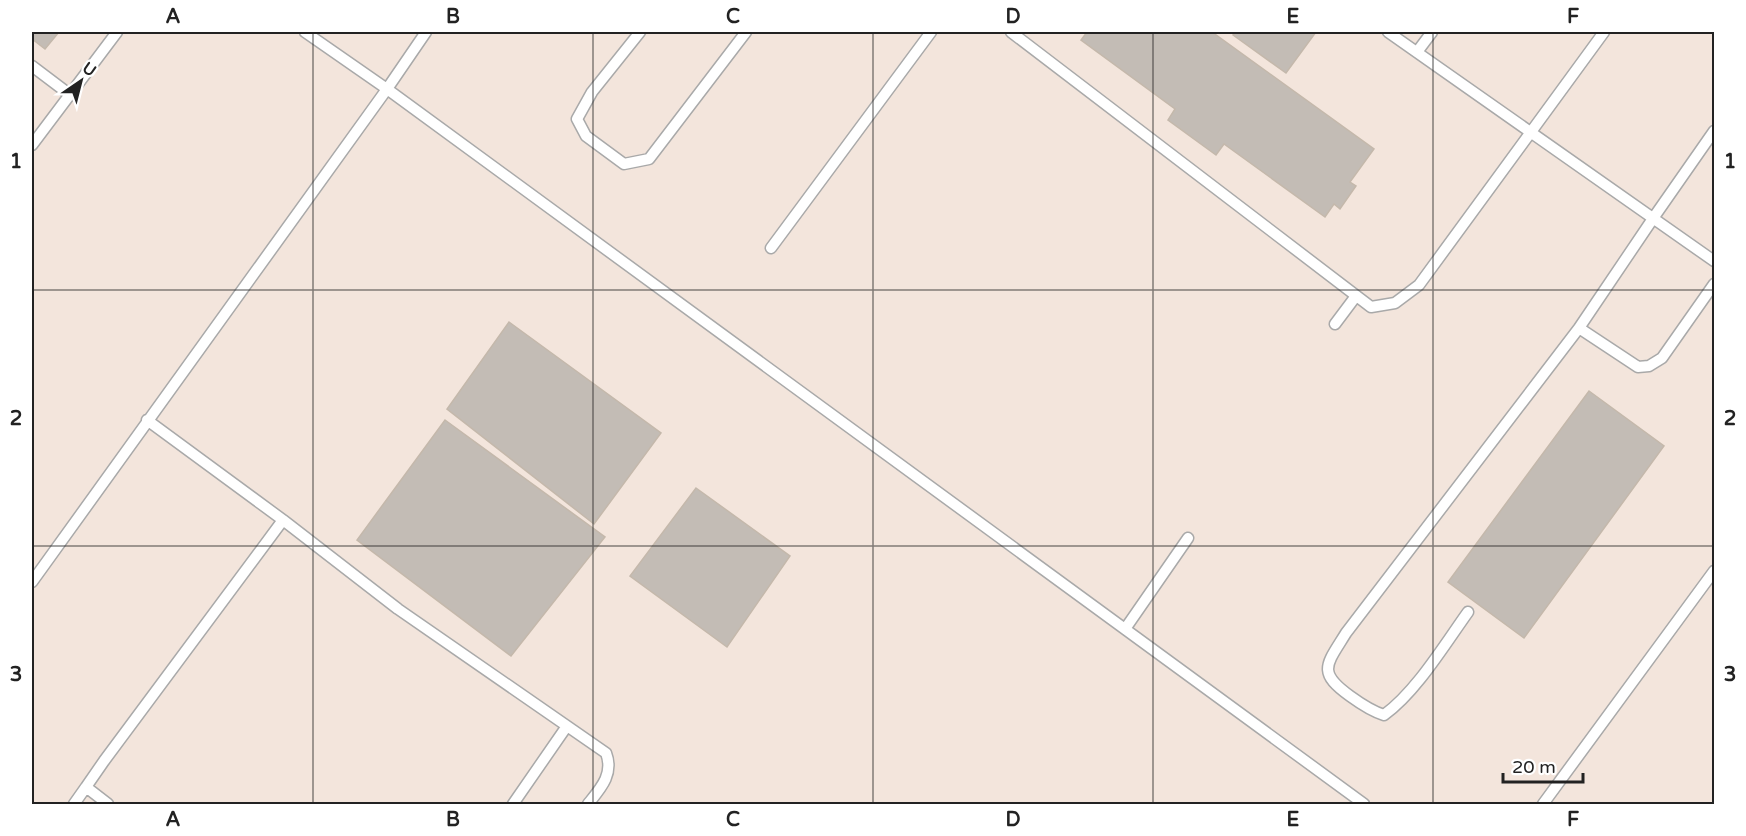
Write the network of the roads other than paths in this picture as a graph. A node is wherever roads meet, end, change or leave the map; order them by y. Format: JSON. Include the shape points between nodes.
{"nodes":[{"id":1,"x":117,"y":32,"type":"edge"},
{"id":2,"x":305,"y":32,"type":"edge"},
{"id":3,"x":426,"y":32,"type":"edge"},
{"id":4,"x":640,"y":32,"type":"edge"},
{"id":5,"x":746,"y":32,"type":"edge"},
{"id":6,"x":931,"y":32,"type":"edge"},
{"id":7,"x":1011,"y":32,"type":"edge"},
{"id":8,"x":1388,"y":32,"type":"edge"},
{"id":9,"x":1432,"y":32,"type":"edge"},
{"id":10,"x":1604,"y":32,"type":"edge"},
{"id":11,"x":1417,"y":52,"type":"junction"},
{"id":12,"x":32,"y":66,"type":"edge"},
{"id":13,"x":387,"y":89,"type":"junction"},
{"id":14,"x":69,"y":94,"type":"junction"},
{"id":15,"x":1714,"y":131,"type":"edge"},
{"id":16,"x":1532,"y":132,"type":"junction"},
{"id":17,"x":32,"y":145,"type":"edge"},
{"id":18,"x":1654,"y":217,"type":"junction"},
{"id":19,"x":771,"y":248,"type":"dead end"},
{"id":20,"x":1714,"y":261,"type":"edge"},
{"id":21,"x":1714,"y":284,"type":"edge"},
{"id":22,"x":1356,"y":296,"type":"junction"},
{"id":23,"x":1335,"y":324,"type":"dead end"},
{"id":24,"x":1580,"y":328,"type":"junction"},
{"id":25,"x":147,"y":420,"type":"junction"},
{"id":26,"x":283,"y":520,"type":"junction"},
{"id":27,"x":1188,"y":538,"type":"dead end"},
{"id":28,"x":1714,"y":571,"type":"edge"},
{"id":29,"x":32,"y":582,"type":"edge"},
{"id":30,"x":1468,"y":612,"type":"dead end"},
{"id":31,"x":1125,"y":629,"type":"junction"},
{"id":32,"x":567,"y":726,"type":"junction"},
{"id":33,"x":86,"y":787,"type":"junction"},
{"id":34,"x":74,"y":804,"type":"edge"},
{"id":35,"x":108,"y":804,"type":"edge"},
{"id":36,"x":513,"y":804,"type":"edge"},
{"id":37,"x":588,"y":804,"type":"edge"},
{"id":38,"x":1364,"y":804,"type":"edge"},
{"id":39,"x":1543,"y":804,"type":"edge"}],
"edges":[{"from":1,"to":14,"type":"lane"},
{"from":2,"to":13,"type":"lane"},
{"from":3,"to":13,"type":"lane"},
{"from":4,"to":5,"type":"lane","via":[[592,92],[577,120],[586,136],[624,164],[649,159]]},
{"from":6,"to":19,"type":"lane"},
{"from":7,"to":22,"type":"lane"},
{"from":8,"to":11,"type":"lane"},
{"from":9,"to":11,"type":"lane"},
{"from":10,"to":16,"type":"lane"},
{"from":11,"to":16,"type":"lane"},
{"from":12,"to":14,"type":"lane"},
{"from":13,"to":25,"type":"lane"},
{"from":13,"to":31,"type":"lane"},
{"from":14,"to":17,"type":"lane"},
{"from":15,"to":18,"type":"lane"},
{"from":16,"to":18,"type":"lane"},
{"from":16,"to":22,"type":"lane","via":[[1419,285],[1395,303],[1371,307]]},
{"from":18,"to":20,"type":"lane"},
{"from":18,"to":24,"type":"lane"},
{"from":21,"to":24,"type":"lane","via":[[1662,358],[1649,366],[1638,367]]},
{"from":22,"to":23,"type":"lane"},
{"from":24,"to":30,"type":"lane","via":[[1346,633],[1330,660],[1328,674],[1333,684],[1373,712],[1384,715],[1414,685]]},
{"from":25,"to":26,"type":"lane"},
{"from":25,"to":29,"type":"lane"},
{"from":26,"to":32,"type":"lane","via":[[398,609]]},
{"from":26,"to":33,"type":"lane"},
{"from":27,"to":31,"type":"lane"},
{"from":28,"to":39,"type":"lane"},
{"from":31,"to":38,"type":"lane"},
{"from":32,"to":36,"type":"lane"},
{"from":32,"to":37,"type":"lane","via":[[606,753],[610,764],[607,777]]},
{"from":33,"to":34,"type":"lane"},
{"from":33,"to":35,"type":"lane"}]}
